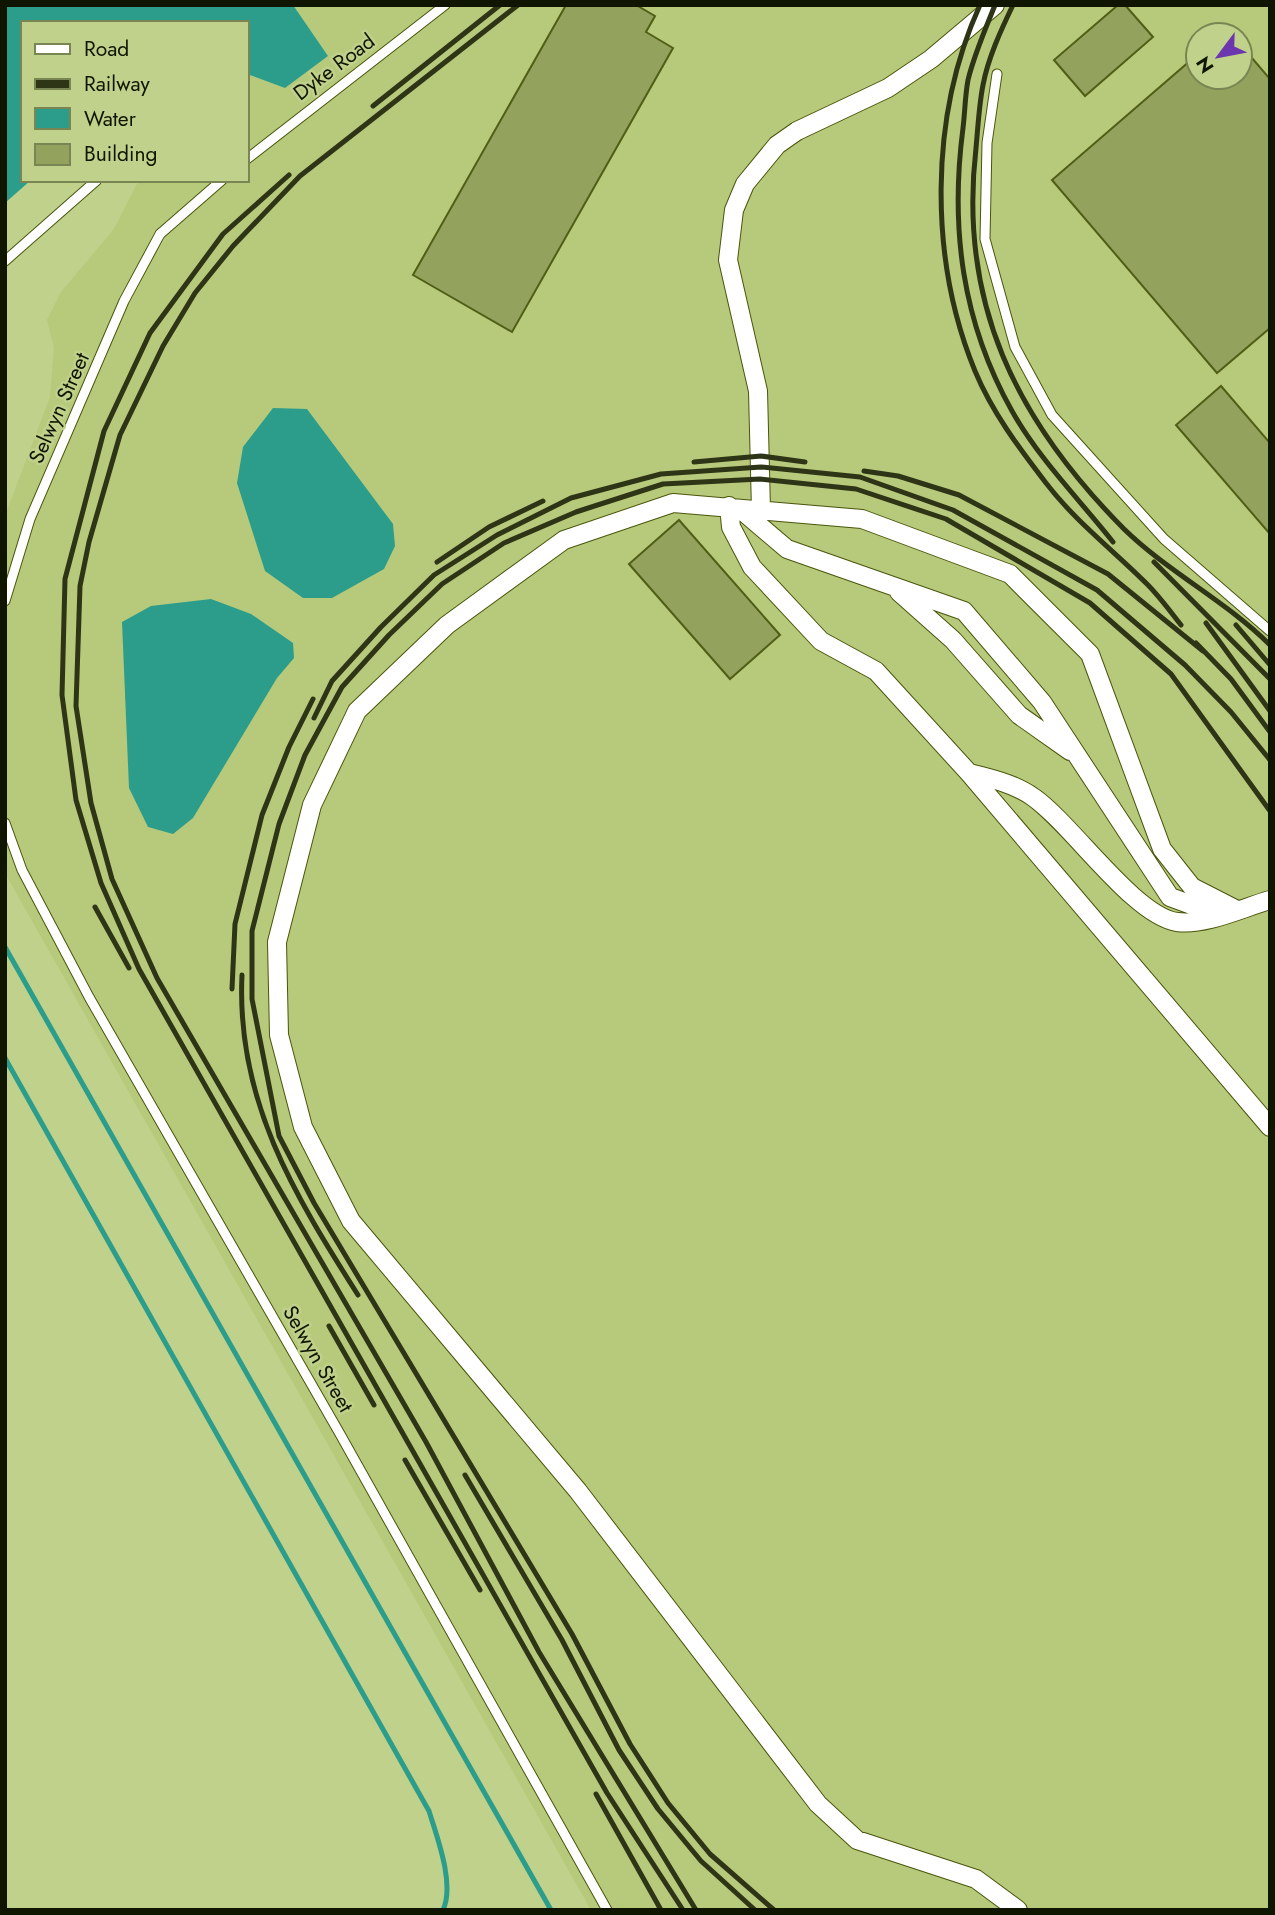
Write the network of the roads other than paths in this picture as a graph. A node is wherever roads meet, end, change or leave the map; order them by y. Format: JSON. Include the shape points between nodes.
{"nodes":[{"id":1,"x":445,"y":5,"type":"edge"},
{"id":2,"x":995,"y":5,"type":"edge"},
{"id":3,"x":997,"y":74,"type":"dead end"},
{"id":4,"x":248,"y":158,"type":"edge"},
{"id":5,"x":95,"y":182,"type":"edge"},
{"id":6,"x":220,"y":182,"type":"edge"},
{"id":7,"x":5,"y":261,"type":"edge"},
{"id":8,"x":734,"y":507,"type":"junction"},
{"id":9,"x":761,"y":510,"type":"junction"},
{"id":10,"x":893,"y":586,"type":"junction"},
{"id":11,"x":5,"y":601,"type":"edge"},
{"id":12,"x":1270,"y":631,"type":"edge"},
{"id":13,"x":1078,"y":758,"type":"junction"},
{"id":14,"x":969,"y":773,"type":"junction"},
{"id":15,"x":5,"y":823,"type":"edge"},
{"id":16,"x":1270,"y":900,"type":"edge"},
{"id":17,"x":1227,"y":912,"type":"junction"},
{"id":18,"x":1270,"y":1127,"type":"edge"},
{"id":19,"x":607,"y":1910,"type":"edge"},
{"id":20,"x":1018,"y":1910,"type":"edge"}],
"edges":[{"from":1,"to":4,"type":"lane","name":"Dyke Road"},
{"from":2,"to":9,"type":"street","via":[[888,88],[777,145],[745,184],[734,210],[728,260],[758,391]]},
{"from":3,"to":12,"type":"lane","via":[[987,143],[985,239],[1015,347],[1052,415],[1164,539]]},
{"from":5,"to":7,"type":"lane"},
{"from":6,"to":11,"type":"lane","name":"Selwyn Street","via":[[160,234],[124,300],[30,519]]},
{"from":8,"to":9,"type":"street"},
{"from":8,"to":10,"type":"street","via":[[787,549]]},
{"from":8,"to":14,"type":"street","via":[[731,527],[752,566],[821,640],[876,671]]},
{"from":8,"to":20,"type":"street","via":[[673,503],[564,540],[447,625],[357,711],[312,805],[277,942],[279,1035],[303,1127],[351,1221],[578,1491],[818,1804],[857,1840],[976,1879]]},
{"from":9,"to":17,"type":"street","via":[[862,519],[1010,573],[1090,654],[1162,849],[1192,887]]},
{"from":10,"to":13,"type":"street","via":[[953,640],[1018,715]]},
{"from":10,"to":13,"type":"street","via":[[964,611],[1042,702]]},
{"from":13,"to":17,"type":"street","via":[[1170,897]]},
{"from":14,"to":17,"type":"street","via":[[998,780],[1033,797],[1141,904],[1176,922]]},
{"from":14,"to":18,"type":"street"},
{"from":15,"to":19,"type":"lane","name":"Selwyn Street","via":[[22,870],[89,997]]},
{"from":16,"to":17,"type":"street"}]}
